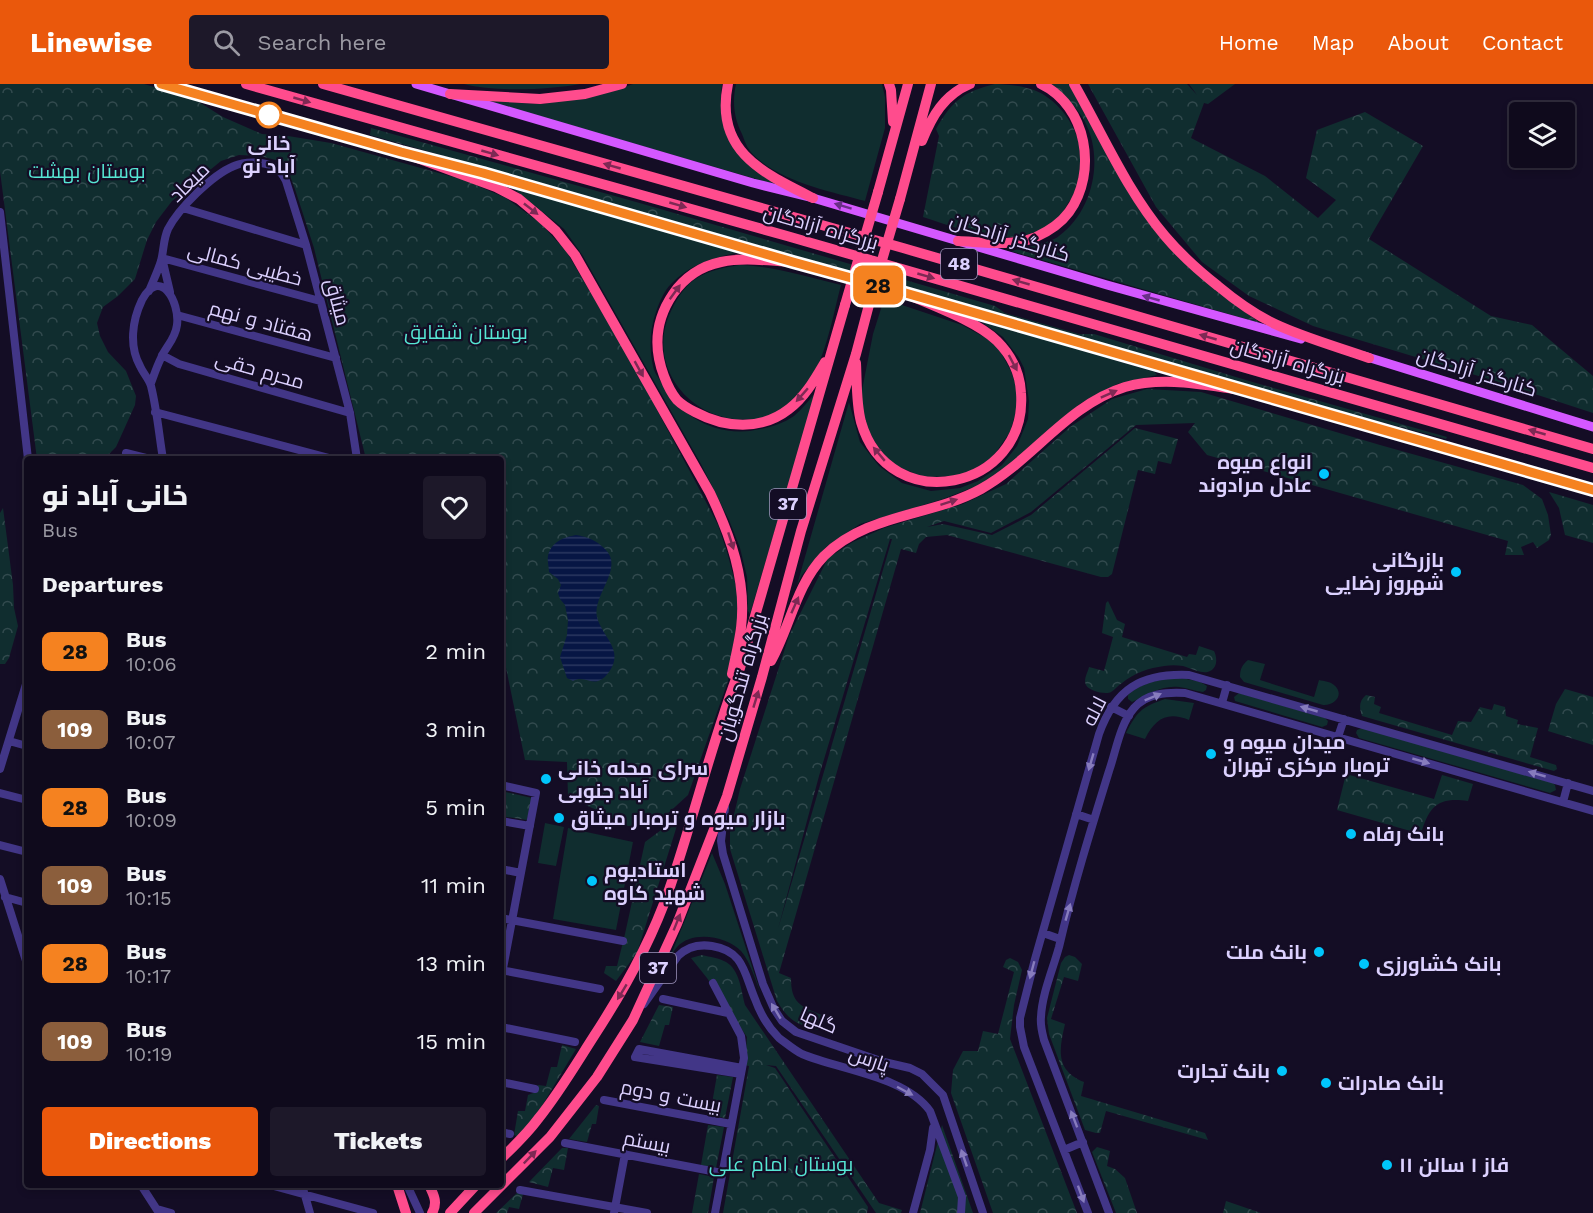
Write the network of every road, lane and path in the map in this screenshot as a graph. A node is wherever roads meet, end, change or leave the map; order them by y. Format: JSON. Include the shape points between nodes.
{"nodes":[{"id":1,"x":161,"y":84,"type":"edge"},
{"id":2,"x":246,"y":84,"type":"edge"},
{"id":3,"x":323,"y":84,"type":"edge"},
{"id":4,"x":416,"y":84,"type":"edge"},
{"id":5,"x":622,"y":84,"type":"edge"},
{"id":6,"x":728,"y":84,"type":"edge"},
{"id":7,"x":889,"y":84,"type":"edge"},
{"id":8,"x":908,"y":84,"type":"edge"},
{"id":9,"x":931,"y":84,"type":"edge"},
{"id":10,"x":970,"y":84,"type":"edge"},
{"id":11,"x":1041,"y":84,"type":"edge"},
{"id":12,"x":1074,"y":84,"type":"edge"},
{"id":13,"x":450,"y":94,"type":"junction"},
{"id":14,"x":893,"y":139,"type":"junction"},
{"id":15,"x":401,"y":152,"type":"junction"},
{"id":16,"x":267,"y":164,"type":"joint"},
{"id":17,"x":909,"y":165,"type":"junction"},
{"id":18,"x":813,"y":198,"type":"junction"},
{"id":19,"x":183,"y":208,"type":"junction"},
{"id":20,"x":0,"y":212,"type":"edge"},
{"id":21,"x":958,"y":241,"type":"junction"},
{"id":22,"x":306,"y":245,"type":"junction"},
{"id":23,"x":162,"y":258,"type":"junction"},
{"id":24,"x":793,"y":262,"type":"junction"},
{"id":25,"x":895,"y":290,"type":"junction"},
{"id":26,"x":149,"y":291,"type":"junction"},
{"id":27,"x":171,"y":294,"type":"junction"},
{"id":28,"x":321,"y":301,"type":"junction"},
{"id":29,"x":177,"y":315,"type":"junction"},
{"id":30,"x":834,"y":346,"type":"junction"},
{"id":31,"x":856,"y":354,"type":"junction"},
{"id":32,"x":162,"y":355,"type":"junction"},
{"id":33,"x":336,"y":358,"type":"junction"},
{"id":34,"x":1369,"y":358,"type":"junction"},
{"id":35,"x":151,"y":383,"type":"junction"},
{"id":36,"x":1242,"y":390,"type":"junction"},
{"id":37,"x":155,"y":412,"type":"junction"},
{"id":38,"x":350,"y":413,"type":"junction"},
{"id":39,"x":1593,"y":427,"type":"edge"},
{"id":40,"x":1593,"y":449,"type":"edge"},
{"id":41,"x":126,"y":453,"type":"dead end"},
{"id":42,"x":28,"y":456,"type":"edge"},
{"id":43,"x":138,"y":456,"type":"edge"},
{"id":44,"x":162,"y":456,"type":"edge"},
{"id":45,"x":322,"y":456,"type":"edge"},
{"id":46,"x":357,"y":456,"type":"edge"},
{"id":47,"x":1593,"y":468,"type":"edge"},
{"id":48,"x":1593,"y":490,"type":"edge"},
{"id":49,"x":762,"y":677,"type":"junction"},
{"id":50,"x":1227,"y":685,"type":"junction"},
{"id":51,"x":24,"y":694,"type":"edge"},
{"id":52,"x":727,"y":701,"type":"junction"},
{"id":53,"x":1221,"y":703,"type":"junction"},
{"id":54,"x":1111,"y":707,"type":"junction"},
{"id":55,"x":1129,"y":716,"type":"junction"},
{"id":56,"x":1344,"y":719,"type":"junction"},
{"id":57,"x":1338,"y":737,"type":"junction"},
{"id":58,"x":9,"y":741,"type":"junction"},
{"id":59,"x":24,"y":745,"type":"edge"},
{"id":60,"x":0,"y":769,"type":"edge"},
{"id":61,"x":1568,"y":783,"type":"junction"},
{"id":62,"x":504,"y":786,"type":"edge"},
{"id":63,"x":1593,"y":790,"type":"edge"},
{"id":64,"x":0,"y":793,"type":"edge"},
{"id":65,"x":727,"y":796,"type":"junction"},
{"id":66,"x":24,"y":799,"type":"edge"},
{"id":67,"x":1563,"y":802,"type":"junction"},
{"id":68,"x":1593,"y":811,"type":"edge"},
{"id":69,"x":1076,"y":814,"type":"junction"},
{"id":70,"x":1094,"y":820,"type":"junction"},
{"id":71,"x":504,"y":822,"type":"edge"},
{"id":72,"x":530,"y":826,"type":"junction"},
{"id":73,"x":0,"y":845,"type":"edge"},
{"id":74,"x":24,"y":851,"type":"edge"},
{"id":75,"x":504,"y":870,"type":"edge"},
{"id":76,"x":521,"y":873,"type":"junction"},
{"id":77,"x":0,"y":879,"type":"edge"},
{"id":78,"x":5,"y":897,"type":"junction"},
{"id":79,"x":24,"y":902,"type":"edge"},
{"id":80,"x":504,"y":919,"type":"edge"},
{"id":81,"x":512,"y":920,"type":"junction"},
{"id":82,"x":1043,"y":933,"type":"junction"},
{"id":83,"x":1060,"y":939,"type":"junction"},
{"id":84,"x":623,"y":941,"type":"dead end"},
{"id":85,"x":24,"y":952,"type":"edge"},
{"id":86,"x":504,"y":960,"type":"edge"},
{"id":87,"x":504,"y":970,"type":"edge"},
{"id":88,"x":712,"y":983,"type":"dead end"},
{"id":89,"x":600,"y":989,"type":"dead end"},
{"id":90,"x":663,"y":999,"type":"dead end"},
{"id":91,"x":728,"y":1013,"type":"junction"},
{"id":92,"x":633,"y":1020,"type":"junction"},
{"id":93,"x":504,"y":1028,"type":"edge"},
{"id":94,"x":575,"y":1042,"type":"dead end"},
{"id":95,"x":639,"y":1049,"type":"dead end"},
{"id":96,"x":741,"y":1071,"type":"junction"},
{"id":97,"x":504,"y":1083,"type":"edge"},
{"id":98,"x":535,"y":1089,"type":"dead end"},
{"id":99,"x":604,"y":1100,"type":"dead end"},
{"id":100,"x":731,"y":1124,"type":"junction"},
{"id":101,"x":933,"y":1128,"type":"dead end"},
{"id":102,"x":1083,"y":1142,"type":"junction"},
{"id":103,"x":566,"y":1143,"type":"dead end"},
{"id":104,"x":1064,"y":1150,"type":"junction"},
{"id":105,"x":625,"y":1154,"type":"junction"},
{"id":106,"x":504,"y":1156,"type":"edge"},
{"id":107,"x":722,"y":1173,"type":"junction"},
{"id":108,"x":504,"y":1184,"type":"edge"},
{"id":109,"x":143,"y":1188,"type":"edge"},
{"id":110,"x":282,"y":1188,"type":"edge"},
{"id":111,"x":303,"y":1188,"type":"edge"},
{"id":112,"x":398,"y":1188,"type":"edge"},
{"id":113,"x":410,"y":1188,"type":"edge"},
{"id":114,"x":430,"y":1188,"type":"edge"},
{"id":115,"x":473,"y":1188,"type":"edge"},
{"id":116,"x":500,"y":1188,"type":"edge"},
{"id":117,"x":520,"y":1190,"type":"dead end"},
{"id":118,"x":496,"y":1192,"type":"junction"},
{"id":119,"x":305,"y":1194,"type":"junction"},
{"id":120,"x":615,"y":1210,"type":"edge"},
{"id":121,"x":158,"y":1211,"type":"edge"},
{"id":122,"x":406,"y":1212,"type":"edge"},
{"id":123,"x":171,"y":1213,"type":"edge"},
{"id":124,"x":310,"y":1213,"type":"edge"},
{"id":125,"x":373,"y":1213,"type":"edge"},
{"id":126,"x":422,"y":1213,"type":"edge"},
{"id":127,"x":432,"y":1213,"type":"edge"},
{"id":128,"x":450,"y":1213,"type":"edge"},
{"id":129,"x":474,"y":1213,"type":"edge"},
{"id":130,"x":483,"y":1213,"type":"edge"},
{"id":131,"x":647,"y":1213,"type":"edge"},
{"id":132,"x":715,"y":1213,"type":"edge"},
{"id":133,"x":913,"y":1213,"type":"edge"},
{"id":134,"x":961,"y":1213,"type":"edge"},
{"id":135,"x":983,"y":1213,"type":"edge"},
{"id":136,"x":1088,"y":1213,"type":"edge"},
{"id":137,"x":1109,"y":1213,"type":"edge"}],
"edges":[{"from":1,"to":15,"type":"main road"},
{"from":2,"to":47,"type":"highway","name":"بزرگراه آزادگان","number":"48","one_way":true},
{"from":40,"to":3,"type":"highway","name":"بزرگراه آزادگان","number":"48","one_way":true},
{"from":4,"to":13,"type":"main road","name":"کنارگذر آزادگان"},
{"from":5,"to":13,"type":"highway","via":[[585,94],[540,99]]},
{"from":6,"to":18,"type":"highway","via":[[728,125],[743,154],[775,179]]},
{"from":7,"to":14,"type":"highway"},
{"from":8,"to":14,"type":"highway","number":"37"},
{"from":9,"to":17,"type":"highway","number":"37"},
{"from":10,"to":17,"type":"highway","via":[[936,110]]},
{"from":11,"to":21,"type":"highway","via":[[1062,100],[1083,139],[1085,167],[1076,202],[1059,223],[1034,238],[1000,243]]},
{"from":12,"to":34,"type":"highway","via":[[1136,195],[1178,250],[1217,286],[1260,316]]},
{"from":13,"to":18,"type":"main road","name":"کنارگذر آزادگان"},
{"from":14,"to":30,"type":"highway","name":"بزرگراه تندگویان","number":"37","bridge":true},
{"from":15,"to":24,"type":"main road"},
{"from":15,"to":52,"type":"highway","one_way":true,"via":[[519,199],[575,255],[710,493],[732,543],[738,564],[741,628]]},
{"from":16,"to":19,"type":"street","name":"میعاد","via":[[251,162],[230,168]]},
{"from":16,"to":22,"type":"street","name":"میثاق","via":[[282,172],[286,180]]},
{"from":17,"to":31,"type":"highway","name":"بزرگراه تندگویان","number":"37","bridge":true},
{"from":21,"to":18,"type":"main road","name":"کنارگذر آزادگان","one_way":true},
{"from":19,"to":22,"type":"street"},
{"from":19,"to":23,"type":"street","name":"میعاد","via":[[165,237]]},
{"from":20,"to":42,"type":"street"},
{"from":34,"to":21,"type":"main road","name":"کنارگذر آزادگان","one_way":true},
{"from":22,"to":28,"type":"street","name":"میثاق"},
{"from":23,"to":26,"type":"street","name":"میعاد"},
{"from":23,"to":27,"type":"street"},
{"from":23,"to":28,"type":"street","name":"خطیبی کمالی"},
{"from":24,"to":25,"type":"main road"},
{"from":30,"to":24,"type":"highway","one_way":true,"via":[[804,395],[775,418],[762,422],[737,426],[711,421],[676,399],[667,384],[659,364],[657,333],[661,315],[680,285],[692,274],[720,262]]},
{"from":25,"to":31,"type":"highway","one_way":true,"via":[[975,325],[1009,355],[1021,382],[1021,419],[1015,434],[1005,450],[982,470],[962,479],[925,482],[893,469],[878,455],[861,422]]},
{"from":25,"to":36,"type":"main road"},
{"from":26,"to":27,"type":"street","via":[[158,286]]},
{"from":26,"to":35,"type":"street","name":"میعاد","via":[[140,307],[132,341],[140,367]]},
{"from":27,"to":29,"type":"street"},
{"from":28,"to":33,"type":"street","name":"میثاق"},
{"from":29,"to":32,"type":"street","via":[[174,336]]},
{"from":29,"to":33,"type":"street","name":"هفتاد و نهم"},
{"from":30,"to":52,"type":"highway","name":"بزرگراه تندگویان","number":"37","via":[[767,580]]},
{"from":31,"to":49,"type":"highway","name":"بزرگراه تندگویان","number":"37","via":[[801,531]]},
{"from":32,"to":35,"type":"street"},
{"from":32,"to":38,"type":"street","name":"محرم حقی","via":[[179,364]]},
{"from":33,"to":38,"type":"street","name":"میثاق"},
{"from":34,"to":39,"type":"main road","name":"کنارگذر آزادگان"},
{"from":35,"to":37,"type":"street"},
{"from":36,"to":48,"type":"main road"},
{"from":49,"to":36,"type":"highway","one_way":true,"via":[[814,568],[850,536],[982,488],[1080,410],[1123,388],[1161,381]]},
{"from":37,"to":44,"type":"street"},
{"from":37,"to":45,"type":"street"},
{"from":38,"to":46,"type":"street","name":"میثاق"},
{"from":41,"to":43,"type":"street"},
{"from":65,"to":49,"type":"highway","name":"بزرگراه تندگویان","number":"37","one_way":true},
{"from":50,"to":53,"type":"street"},
{"from":50,"to":54,"type":"street","name":"لاله","via":[[1189,675],[1163,675],[1138,683]]},
{"from":56,"to":50,"type":"street","name":"لاله","one_way":true},
{"from":51,"to":58,"type":"street"},
{"from":52,"to":106,"type":"highway","name":"بزرگراه تندگویان","number":"37","one_way":true,"via":[[669,892],[636,968],[539,1118]]},
{"from":55,"to":53,"type":"street","name":"لاله","one_way":true,"via":[[1144,700],[1170,692]]},
{"from":53,"to":57,"type":"street","name":"لاله"},
{"from":54,"to":55,"type":"street"},
{"from":54,"to":69,"type":"street","name":"لاله","one_way":true,"via":[[1099,734]]},
{"from":55,"to":70,"type":"street","name":"لاله"},
{"from":56,"to":57,"type":"street"},
{"from":61,"to":56,"type":"street","name":"لاله","one_way":true},
{"from":57,"to":67,"type":"street","name":"لاله","one_way":true},
{"from":58,"to":59,"type":"street"},
{"from":58,"to":60,"type":"street"},
{"from":61,"to":63,"type":"street","name":"لاله"},
{"from":61,"to":67,"type":"street"},
{"from":62,"to":72,"type":"street","via":[[536,793]]},
{"from":64,"to":66,"type":"street"},
{"from":92,"to":65,"type":"highway","name":"بزرگراه تندگویان","number":"37","one_way":true,"via":[[677,924]]},
{"from":135,"to":65,"type":"street","name":"گلها","one_way":true,"via":[[943,1095],[922,1074],[796,1032],[774,1009],[723,854]]},
{"from":67,"to":68,"type":"street","name":"لاله"},
{"from":69,"to":70,"type":"street"},
{"from":69,"to":82,"type":"street","name":"لاله"},
{"from":83,"to":70,"type":"street","name":"لاله","one_way":true},
{"from":71,"to":72,"type":"street"},
{"from":72,"to":76,"type":"street"},
{"from":73,"to":74,"type":"street"},
{"from":75,"to":76,"type":"street"},
{"from":76,"to":81,"type":"street"},
{"from":77,"to":78,"type":"street"},
{"from":78,"to":79,"type":"street"},
{"from":78,"to":85,"type":"street"},
{"from":80,"to":81,"type":"street"},
{"from":81,"to":84,"type":"street"},
{"from":81,"to":86,"type":"street"},
{"from":82,"to":83,"type":"street"},
{"from":82,"to":104,"type":"street","name":"لاله","one_way":true,"via":[[1020,1027]]},
{"from":102,"to":83,"type":"street","name":"لاله","one_way":true,"via":[[1041,1030]]},
{"from":87,"to":89,"type":"street"},
{"from":88,"to":91,"type":"street"},
{"from":90,"to":91,"type":"street"},
{"from":91,"to":96,"type":"street","via":[[741,1036]]},
{"from":108,"to":92,"type":"highway","name":"بزرگراه تندگویان","number":"37","one_way":true,"via":[[562,1123]]},
{"from":92,"to":134,"type":"street","name":"پارس","one_way":true,"via":[[683,950],[706,945],[733,954],[743,967],[763,1017],[785,1042],[800,1053],[902,1088],[924,1103],[962,1197]]},
{"from":93,"to":94,"type":"street"},
{"from":95,"to":96,"type":"street","via":[[635,1057]]},
{"from":96,"to":100,"type":"street"},
{"from":97,"to":98,"type":"street"},
{"from":99,"to":100,"type":"street","name":"بیست و دوم"},
{"from":100,"to":107,"type":"street"},
{"from":101,"to":133,"type":"street"},
{"from":102,"to":104,"type":"street"},
{"from":102,"to":137,"type":"street","name":"لاله"},
{"from":103,"to":105,"type":"street","name":"بیستم"},
{"from":104,"to":136,"type":"street","name":"لاله","one_way":true},
{"from":105,"to":107,"type":"street","name":"بیستم"},
{"from":105,"to":120,"type":"street"},
{"from":107,"to":132,"type":"street"},
{"from":109,"to":121,"type":"street"},
{"from":110,"to":119,"type":"street"},
{"from":111,"to":119,"type":"street"},
{"from":112,"to":122,"type":"highway"},
{"from":113,"to":126,"type":"street"},
{"from":114,"to":127,"type":"highway","via":[[436,1202]]},
{"from":115,"to":128,"type":"highway"},
{"from":118,"to":116,"type":"highway","name":"بزرگراه تندگویان","number":"37","one_way":true},
{"from":117,"to":120,"type":"street"},
{"from":118,"to":129,"type":"highway","name":"بزرگراه تندگویان","number":"37"},
{"from":118,"to":130,"type":"main road"},
{"from":119,"to":124,"type":"street"},
{"from":119,"to":125,"type":"street"},
{"from":120,"to":131,"type":"street"},
{"from":121,"to":123,"type":"street"}]}
